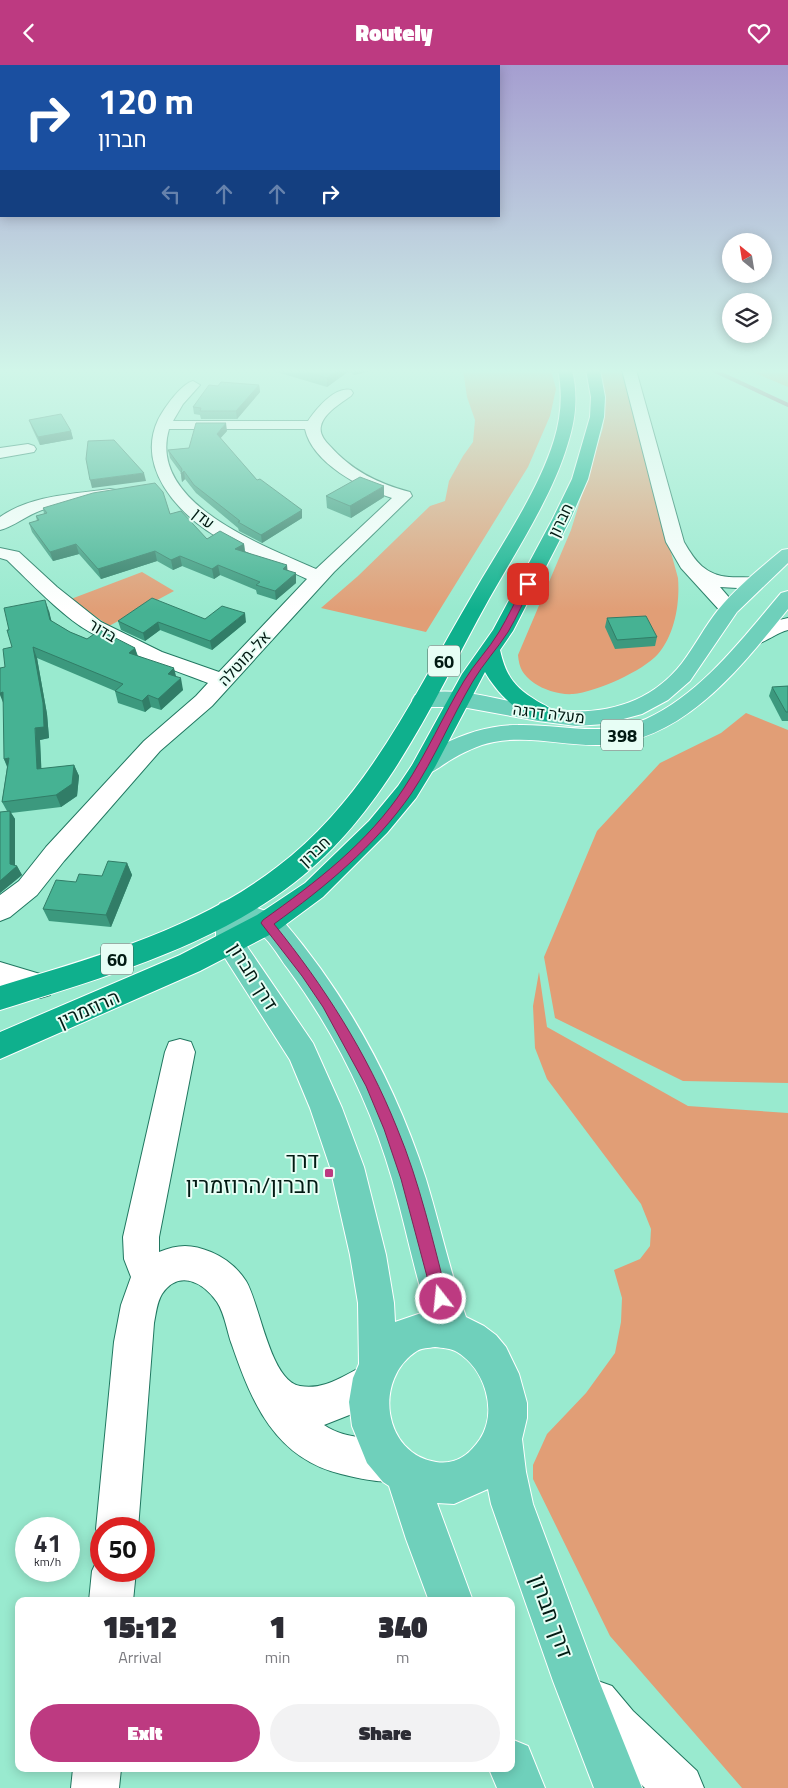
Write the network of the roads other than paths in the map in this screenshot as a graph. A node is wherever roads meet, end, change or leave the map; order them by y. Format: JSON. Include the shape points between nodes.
{"nodes":[{"id":1,"x":18,"y":450,"type":"edge"},
{"id":2,"x":158,"y":450,"type":"edge"},
{"id":3,"x":325,"y":450,"type":"edge"},
{"id":4,"x":557,"y":450,"type":"edge"},
{"id":5,"x":589,"y":450,"type":"edge"},
{"id":6,"x":651,"y":450,"type":"edge"},
{"id":7,"x":0,"y":453,"type":"edge"},
{"id":8,"x":170,"y":484,"type":"junction"},
{"id":9,"x":151,"y":487,"type":"edge"},
{"id":10,"x":122,"y":492,"type":"edge"},
{"id":11,"x":0,"y":525,"type":"edge"},
{"id":12,"x":0,"y":553,"type":"edge"},
{"id":13,"x":788,"y":554,"type":"edge"},
{"id":14,"x":694,"y":571,"type":"junction"},
{"id":15,"x":319,"y":577,"type":"junction"},
{"id":16,"x":755,"y":583,"type":"junction"},
{"id":17,"x":788,"y":597,"type":"edge"},
{"id":18,"x":730,"y":609,"type":"junction"},
{"id":19,"x":788,"y":624,"type":"edge"},
{"id":20,"x":752,"y":640,"type":"junction"},
{"id":21,"x":490,"y":651,"type":"junction"},
{"id":22,"x":222,"y":681,"type":"junction"},
{"id":23,"x":459,"y":699,"type":"junction"},
{"id":24,"x":423,"y":700,"type":"junction"},
{"id":25,"x":545,"y":715,"type":"junction"},
{"id":26,"x":422,"y":767,"type":"junction"},
{"id":27,"x":0,"y":909,"type":"edge"},
{"id":28,"x":230,"y":910,"type":"junction"},
{"id":29,"x":267,"y":923,"type":"junction"},
{"id":30,"x":230,"y":944,"type":"junction"},
{"id":31,"x":0,"y":974,"type":"edge"},
{"id":32,"x":40,"y":985,"type":"junction"},
{"id":33,"x":0,"y":998,"type":"edge"},
{"id":34,"x":0,"y":1047,"type":"edge"},
{"id":35,"x":180,"y":1053,"type":"dead end"},
{"id":36,"x":152,"y":1278,"type":"junction"},
{"id":37,"x":452,"y":1330,"type":"junction"},
{"id":38,"x":375,"y":1373,"type":"junction"},
{"id":39,"x":271,"y":1392,"type":"junction"},
{"id":40,"x":502,"y":1439,"type":"junction"},
{"id":41,"x":398,"y":1469,"type":"junction"},
{"id":42,"x":118,"y":1517,"type":"edge"},
{"id":43,"x":113,"y":1582,"type":"edge"},
{"id":44,"x":111,"y":1597,"type":"edge"},
{"id":45,"x":449,"y":1597,"type":"edge"},
{"id":46,"x":576,"y":1681,"type":"junction"},
{"id":47,"x":97,"y":1772,"type":"edge"},
{"id":48,"x":515,"y":1772,"type":"edge"},
{"id":49,"x":95,"y":1788,"type":"edge"},
{"id":50,"x":521,"y":1788,"type":"edge"},
{"id":51,"x":618,"y":1788,"type":"edge"},
{"id":52,"x":680,"y":1788,"type":"edge"}],
"edges":[{"from":1,"to":7,"type":"street"},
{"from":2,"to":8,"type":"street","name":"עדן"},
{"from":3,"to":15,"type":"street","name":"אל-מוטלה","via":[[346,471],[371,485],[404,496]]},
{"from":4,"to":24,"type":"highway","name":"חברון","number":"60","via":[[554,462]]},
{"from":5,"to":21,"type":"highway","name":"חברון","number":"60","via":[[561,520],[504,631]]},
{"from":6,"to":14,"type":"street","via":[[675,542]]},
{"from":8,"to":9,"type":"street"},
{"from":8,"to":15,"type":"street","name":"עדן","via":[[184,501],[220,531]]},
{"from":10,"to":11,"type":"street","via":[[48,503],[17,513]]},
{"from":12,"to":22,"type":"street","name":"בדור","via":[[14,556],[50,591],[94,626],[155,656]]},
{"from":13,"to":16,"type":"main road","name":"מעלה דרגה","number":"398"},
{"from":14,"to":16,"type":"street","via":[[725,583]]},
{"from":14,"to":18,"type":"street"},
{"from":15,"to":22,"type":"street","name":"אל-מוטלה"},
{"from":16,"to":18,"type":"main road","name":"מעלה דרגה","number":"398"},
{"from":17,"to":20,"type":"main road","name":"מעלה דרגה","number":"398"},
{"from":18,"to":25,"type":"main road","name":"מעלה דרגה","number":"398","via":[[682,676],[662,694],[638,708],[594,719]]},
{"from":19,"to":20,"type":"street","via":[[770,628]]},
{"from":20,"to":26,"type":"main road","name":"מעלה דרגה","number":"398","via":[[679,711],[657,723],[628,734],[603,737],[578,738],[520,731],[487,735],[460,745]]},
{"from":21,"to":23,"type":"highway","name":"חברון","number":"60"},
{"from":21,"to":25,"type":"highway","via":[[492,667],[502,683],[517,698]]},
{"from":22,"to":27,"type":"street","name":"אל-מוטלה","via":[[152,746],[28,889]]},
{"from":23,"to":24,"type":"main road","name":"מעלה דרגה"},
{"from":23,"to":25,"type":"main road","name":"מעלה דרגה","number":"398"},
{"from":23,"to":26,"type":"highway","name":"חברון","number":"60"},
{"from":24,"to":28,"type":"highway","name":"חברון","number":"60","via":[[390,760],[346,818],[312,855]]},
{"from":26,"to":29,"type":"highway","name":"חברון","number":"60","via":[[407,792],[342,864],[314,890]]},
{"from":28,"to":29,"type":"main road","name":"דרך חברון"},
{"from":28,"to":30,"type":"main road","name":"דרך חברון"},
{"from":28,"to":32,"type":"highway","name":"הרוזמרין","number":"60","via":[[177,936]]},
{"from":29,"to":30,"type":"highway","name":"חברון","number":"60"},
{"from":29,"to":37,"type":"main road","name":"דרך חברון","via":[[327,1003],[372,1083],[408,1179],[428,1258]]},
{"from":30,"to":34,"type":"highway","name":"הרוזמרין","number":"60"},
{"from":30,"to":38,"type":"main road","name":"דרך חברון","via":[[302,1053],[347,1167],[376,1303]]},
{"from":31,"to":32,"type":"street"},
{"from":32,"to":33,"type":"highway","name":"הרוזמרין","number":"60"},
{"from":35,"to":36,"type":"street","via":[[141,1237],[145,1269]]},
{"from":36,"to":39,"type":"street","via":[[163,1268],[197,1263],[212,1269],[224,1280],[233,1294]]},
{"from":36,"to":42,"type":"street","via":[[142,1297],[131,1362]]},
{"from":37,"to":38,"type":"main road","via":[[435,1328],[402,1338],[389,1349]]},
{"from":37,"to":40,"type":"main road","via":[[470,1338],[486,1351],[497,1367],[508,1407]]},
{"from":38,"to":39,"type":"street","via":[[355,1393],[327,1405],[308,1407],[291,1403]]},
{"from":38,"to":41,"type":"main road","via":[[368,1402],[370,1423],[377,1443]]},
{"from":39,"to":41,"type":"street","via":[[282,1414],[322,1448]]},
{"from":40,"to":41,"type":"main road","via":[[490,1460],[473,1476],[452,1484],[429,1484]]},
{"from":40,"to":46,"type":"main road","name":"דרך חברון","via":[[512,1504]]},
{"from":41,"to":45,"type":"main road"},
{"from":43,"to":44,"type":"street"},
{"from":46,"to":51,"type":"main road","name":"דרך חברון"},
{"from":46,"to":52,"type":"street","via":[[616,1728]]},
{"from":47,"to":49,"type":"street"},
{"from":48,"to":50,"type":"main road"}]}
